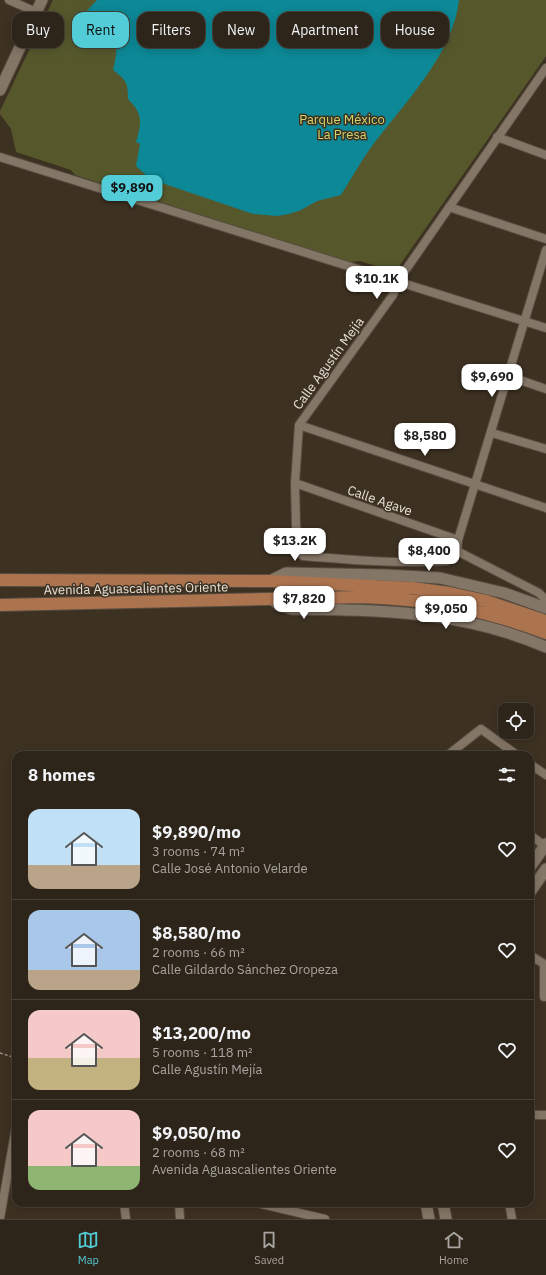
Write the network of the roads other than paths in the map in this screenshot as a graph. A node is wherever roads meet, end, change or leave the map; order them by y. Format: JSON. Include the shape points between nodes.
{"nodes":[{"id":1,"x":9,"y":0,"type":"edge"},
{"id":2,"x":42,"y":0,"type":"edge"},
{"id":3,"x":36,"y":12,"type":"joint"},
{"id":4,"x":19,"y":48,"type":"edge"},
{"id":5,"x":546,"y":68,"type":"edge"},
{"id":6,"x":543,"y":76,"type":"edge"},
{"id":7,"x":0,"y":90,"type":"edge"},
{"id":8,"x":497,"y":137,"type":"junction"},
{"id":9,"x":546,"y":155,"type":"edge"},
{"id":10,"x":0,"y":157,"type":"edge"},
{"id":11,"x":449,"y":207,"type":"junction"},
{"id":12,"x":546,"y":239,"type":"edge"},
{"id":13,"x":545,"y":255,"type":"edge"},
{"id":14,"x":398,"y":281,"type":"junction"},
{"id":15,"x":525,"y":321,"type":"junction"},
{"id":16,"x":546,"y":328,"type":"edge"},
{"id":17,"x":508,"y":376,"type":"junction"},
{"id":18,"x":546,"y":389,"type":"edge"},
{"id":19,"x":299,"y":425,"type":"junction"},
{"id":20,"x":492,"y":433,"type":"junction"},
{"id":21,"x":546,"y":449,"type":"edge"},
{"id":22,"x":295,"y":483,"type":"junction"},
{"id":23,"x":476,"y":485,"type":"junction"},
{"id":24,"x":546,"y":508,"type":"edge"},
{"id":25,"x":458,"y":540,"type":"junction"},
{"id":26,"x":457,"y":551,"type":"junction"},
{"id":27,"x":0,"y":580,"type":"edge"},
{"id":28,"x":270,"y":581,"type":"junction"},
{"id":29,"x":272,"y":599,"type":"junction"},
{"id":30,"x":546,"y":600,"type":"edge"},
{"id":31,"x":0,"y":605,"type":"edge"},
{"id":32,"x":546,"y":608,"type":"edge"},
{"id":33,"x":546,"y":621,"type":"edge"},
{"id":34,"x":546,"y":633,"type":"edge"},
{"id":35,"x":546,"y":647,"type":"edge"},
{"id":36,"x":453,"y":751,"type":"edge"},
{"id":37,"x":511,"y":751,"type":"edge"},
{"id":38,"x":534,"y":767,"type":"edge"},
{"id":39,"x":546,"y":775,"type":"edge"},
{"id":40,"x":534,"y":838,"type":"edge"},
{"id":41,"x":545,"y":845,"type":"edge"},
{"id":42,"x":534,"y":861,"type":"edge"},
{"id":43,"x":546,"y":869,"type":"edge"},
{"id":44,"x":534,"y":886,"type":"edge"},
{"id":45,"x":534,"y":957,"type":"edge"},
{"id":46,"x":545,"y":964,"type":"edge"},
{"id":47,"x":544,"y":996,"type":"dead end"},
{"id":48,"x":534,"y":1115,"type":"edge"},
{"id":49,"x":546,"y":1115,"type":"edge"},
{"id":50,"x":12,"y":1150,"type":"edge"},
{"id":51,"x":124,"y":1207,"type":"edge"},
{"id":52,"x":179,"y":1207,"type":"edge"},
{"id":53,"x":273,"y":1207,"type":"edge"},
{"id":54,"x":296,"y":1207,"type":"edge"},
{"id":55,"x":427,"y":1207,"type":"edge"},
{"id":56,"x":444,"y":1207,"type":"edge"},
{"id":57,"x":510,"y":1207,"type":"edge"},
{"id":58,"x":297,"y":1213,"type":"junction"},
{"id":59,"x":0,"y":1218,"type":"edge"},
{"id":60,"x":126,"y":1219,"type":"edge"},
{"id":61,"x":180,"y":1219,"type":"edge"},
{"id":62,"x":325,"y":1219,"type":"edge"},
{"id":63,"x":429,"y":1219,"type":"edge"},
{"id":64,"x":446,"y":1219,"type":"edge"},
{"id":65,"x":512,"y":1219,"type":"edge"}],
"edges":[{"from":1,"to":3,"type":"street"},
{"from":2,"to":3,"type":"main road"},
{"from":4,"to":7,"type":"main road"},
{"from":5,"to":6,"type":"street","name":"Calle Agustín Mejía"},
{"from":6,"to":8,"type":"street","name":"Calle Agustín Mejía"},
{"from":8,"to":9,"type":"street"},
{"from":8,"to":11,"type":"street","name":"Calle Agustín Mejía"},
{"from":10,"to":14,"type":"street"},
{"from":11,"to":12,"type":"street"},
{"from":11,"to":14,"type":"street","name":"Calle Agustín Mejía"},
{"from":13,"to":15,"type":"street"},
{"from":14,"to":15,"type":"street"},
{"from":14,"to":19,"type":"street","name":"Calle Agustín Mejía","via":[[393,295]]},
{"from":15,"to":16,"type":"street"},
{"from":15,"to":17,"type":"street"},
{"from":17,"to":18,"type":"street"},
{"from":17,"to":20,"type":"street"},
{"from":19,"to":22,"type":"street","name":"Calle Agustín Mejía"},
{"from":19,"to":23,"type":"street"},
{"from":20,"to":21,"type":"street"},
{"from":20,"to":23,"type":"street"},
{"from":22,"to":25,"type":"street","name":"Calle Agave"},
{"from":22,"to":26,"type":"street","name":"Calle Agustín Mejía","via":[[296,526],[303,556],[375,562],[423,562],[447,561]]},
{"from":23,"to":24,"type":"street"},
{"from":23,"to":25,"type":"street"},
{"from":25,"to":26,"type":"street"},
{"from":26,"to":30,"type":"street","via":[[539,593]]},
{"from":27,"to":28,"type":"main road","name":"Avenida Aguascalientes Oriente"},
{"from":28,"to":32,"type":"main road","name":"Avenida Aguascalientes Oriente","via":[[286,573],[440,578],[504,593]]},
{"from":28,"to":33,"type":"main road","name":"Avenida Aguascalientes Oriente","via":[[412,588],[486,602]]},
{"from":29,"to":31,"type":"main road","name":"Avenida Aguascalientes Oriente"},
{"from":29,"to":34,"type":"main road","name":"Avenida Aguascalientes Oriente","via":[[404,598],[484,611]]},
{"from":29,"to":35,"type":"main road","name":"Avenida Aguascalientes Oriente","via":[[279,605],[292,609],[378,610],[432,615],[492,629]]},
{"from":36,"to":37,"type":"street","via":[[481,729]]},
{"from":38,"to":39,"type":"street"},
{"from":40,"to":41,"type":"street"},
{"from":41,"to":42,"type":"main road"},
{"from":43,"to":44,"type":"main road"},
{"from":45,"to":46,"type":"street"},
{"from":46,"to":47,"type":"street"},
{"from":48,"to":49,"type":"street"},
{"from":50,"to":59,"type":"street"},
{"from":51,"to":60,"type":"street"},
{"from":52,"to":61,"type":"street"},
{"from":53,"to":58,"type":"street"},
{"from":54,"to":58,"type":"street"},
{"from":55,"to":63,"type":"main road"},
{"from":56,"to":64,"type":"main road"},
{"from":57,"to":65,"type":"street"},
{"from":58,"to":62,"type":"street"}]}
